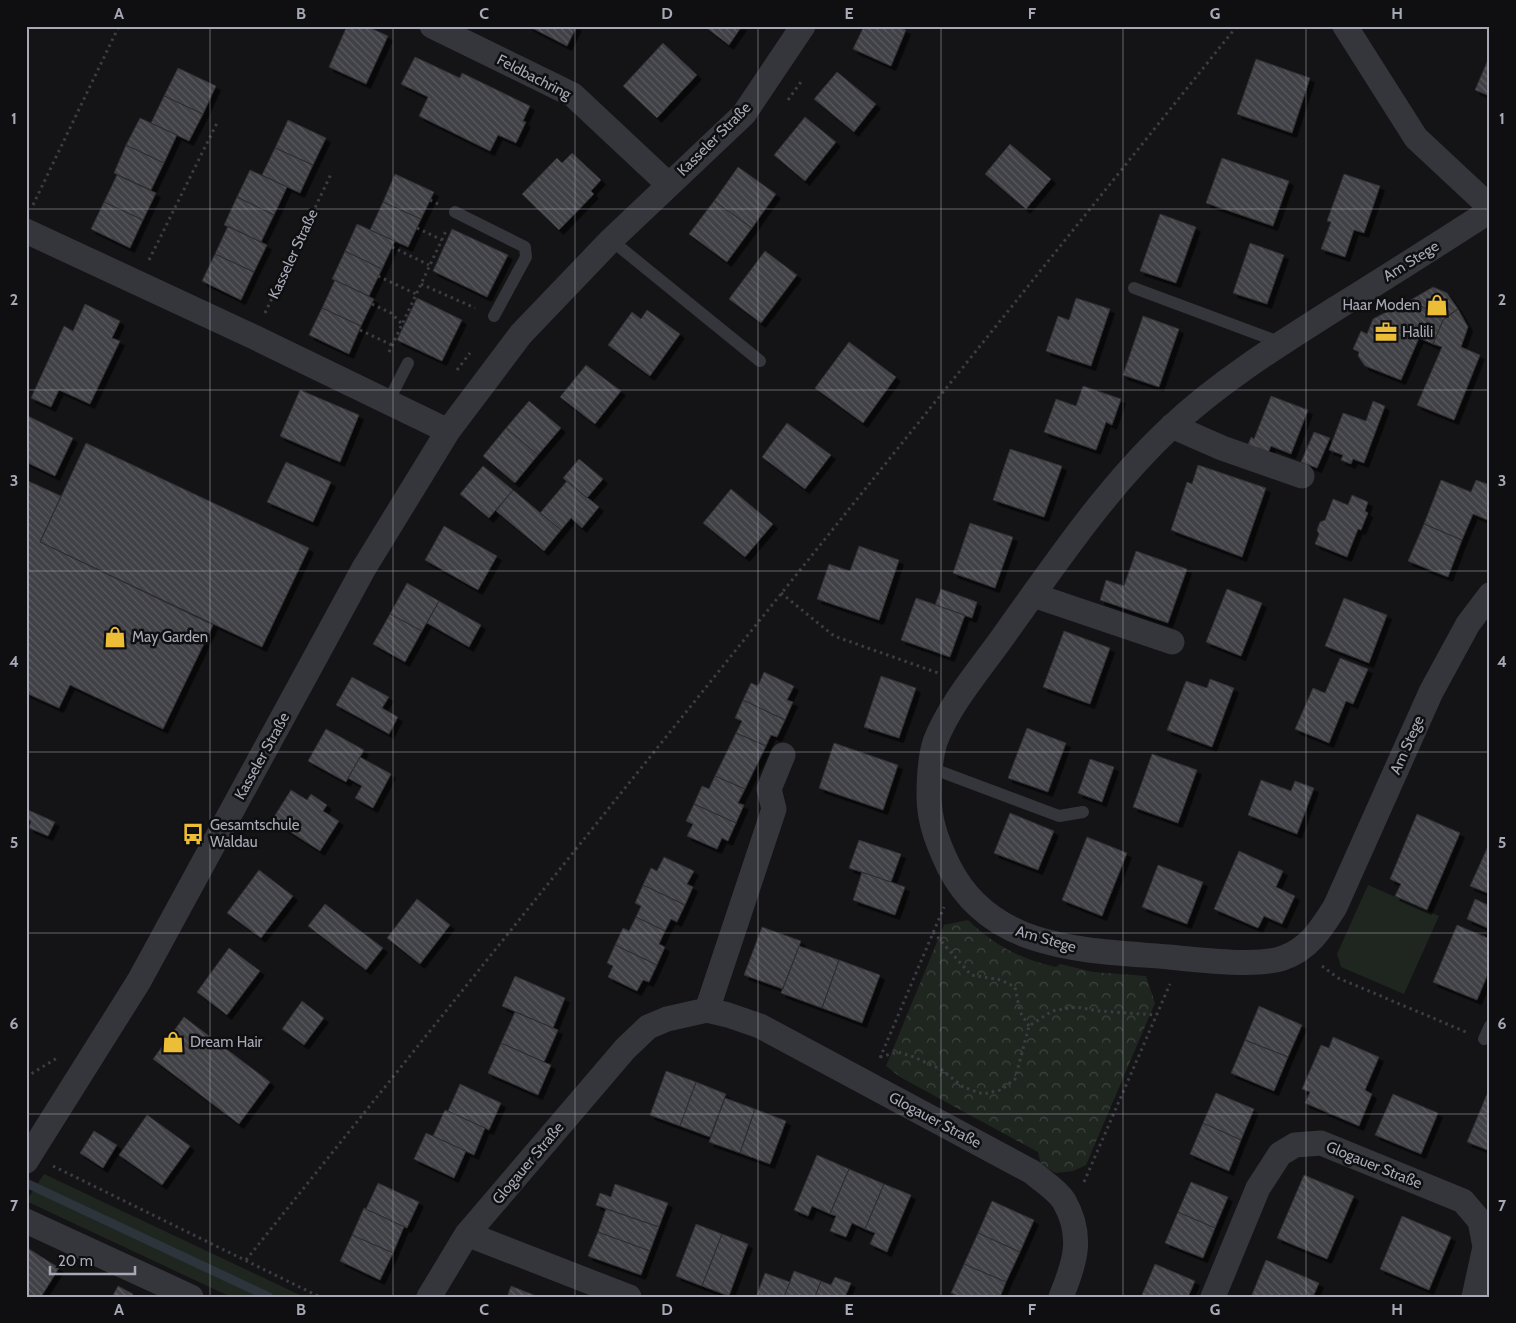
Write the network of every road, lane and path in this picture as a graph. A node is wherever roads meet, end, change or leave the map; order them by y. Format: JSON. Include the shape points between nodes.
{"nodes":[{"id":1,"x":119,"y":26,"type":"edge"},
{"id":2,"x":432,"y":26,"type":"edge"},
{"id":3,"x":803,"y":26,"type":"edge"},
{"id":4,"x":1237,"y":26,"type":"edge"},
{"id":5,"x":1345,"y":26,"type":"edge"},
{"id":6,"x":804,"y":76,"type":"dead end"},
{"id":7,"x":782,"y":107,"type":"dead end"},
{"id":8,"x":218,"y":121,"type":"dead end"},
{"id":9,"x":332,"y":172,"type":"dead end"},
{"id":10,"x":669,"y":185,"type":"junction"},
{"id":11,"x":430,"y":200,"type":"dead end"},
{"id":12,"x":1490,"y":206,"type":"edge"},
{"id":13,"x":1490,"y":211,"type":"edge"},
{"id":14,"x":455,"y":212,"type":"junction"},
{"id":15,"x":28,"y":221,"type":"edge"},
{"id":16,"x":417,"y":228,"type":"dead end"},
{"id":17,"x":442,"y":240,"type":"junction"},
{"id":18,"x":611,"y":240,"type":"junction"},
{"id":19,"x":392,"y":247,"type":"dead end"},
{"id":20,"x":429,"y":265,"type":"junction"},
{"id":21,"x":378,"y":276,"type":"dead end"},
{"id":22,"x":137,"y":283,"type":"junction"},
{"id":23,"x":421,"y":284,"type":"junction"},
{"id":24,"x":1134,"y":288,"type":"dead end"},
{"id":25,"x":416,"y":294,"type":"junction"},
{"id":26,"x":372,"y":304,"type":"dead end"},
{"id":27,"x":494,"y":316,"type":"joint"},
{"id":28,"x":402,"y":324,"type":"junction"},
{"id":29,"x":360,"y":330,"type":"dead end"},
{"id":30,"x":254,"y":336,"type":"junction"},
{"id":31,"x":1282,"y":343,"type":"junction"},
{"id":32,"x":392,"y":345,"type":"junction"},
{"id":33,"x":388,"y":353,"type":"dead end"},
{"id":34,"x":760,"y":361,"type":"dead end"},
{"id":35,"x":408,"y":363,"type":"dead end"},
{"id":36,"x":388,"y":402,"type":"junction"},
{"id":37,"x":1172,"y":426,"type":"junction"},
{"id":38,"x":448,"y":431,"type":"junction"},
{"id":39,"x":1302,"y":476,"type":"dead end"},
{"id":40,"x":781,"y":593,"type":"junction"},
{"id":41,"x":1033,"y":595,"type":"junction"},
{"id":42,"x":1490,"y":595,"type":"edge"},
{"id":43,"x":1172,"y":642,"type":"dead end"},
{"id":44,"x":970,"y":684,"type":"junction"},
{"id":45,"x":783,"y":755,"type":"dead end"},
{"id":46,"x":931,"y":768,"type":"junction"},
{"id":47,"x":1082,"y":812,"type":"dead end"},
{"id":48,"x":956,"y":881,"type":"junction"},
{"id":49,"x":933,"y":932,"type":"junction"},
{"id":50,"x":1301,"y":949,"type":"junction"},
{"id":51,"x":1180,"y":958,"type":"junction"},
{"id":52,"x":707,"y":1010,"type":"junction"},
{"id":53,"x":1156,"y":1015,"type":"junction"},
{"id":54,"x":1029,"y":1026,"type":"junction"},
{"id":55,"x":1490,"y":1026,"type":"edge"},
{"id":56,"x":1484,"y":1039,"type":"joint"},
{"id":57,"x":880,"y":1057,"type":"junction"},
{"id":58,"x":870,"y":1084,"type":"junction"},
{"id":59,"x":35,"y":1131,"type":"edge"},
{"id":60,"x":56,"y":1156,"type":"dead end"},
{"id":61,"x":26,"y":1162,"type":"edge"},
{"id":62,"x":1063,"y":1200,"type":"junction"},
{"id":63,"x":26,"y":1221,"type":"edge"},
{"id":64,"x":467,"y":1234,"type":"junction"},
{"id":65,"x":246,"y":1260,"type":"junction"},
{"id":66,"x":191,"y":1297,"type":"edge"},
{"id":67,"x":320,"y":1297,"type":"edge"},
{"id":68,"x":429,"y":1297,"type":"edge"},
{"id":69,"x":630,"y":1297,"type":"edge"},
{"id":70,"x":1061,"y":1297,"type":"edge"},
{"id":71,"x":1213,"y":1297,"type":"edge"},
{"id":72,"x":1474,"y":1297,"type":"edge"}],
"edges":[{"from":1,"to":15,"type":"path"},
{"from":2,"to":10,"type":"street","name":"Feldbachring","via":[[573,95]]},
{"from":3,"to":10,"type":"street","name":"Kasseler Straße","via":[[744,114]]},
{"from":4,"to":40,"type":"path"},
{"from":5,"to":12,"type":"street","via":[[1416,138]]},
{"from":6,"to":7,"type":"path"},
{"from":8,"to":22,"type":"path"},
{"from":9,"to":30,"type":"path","name":"Kasseler Straße"},
{"from":10,"to":18,"type":"street","name":"Kasseler Straße"},
{"from":11,"to":14,"type":"path"},
{"from":13,"to":31,"type":"street","name":"Am Stege"},
{"from":14,"to":17,"type":"path"},
{"from":14,"to":27,"type":"lane","via":[[525,247],[526,258]]},
{"from":15,"to":22,"type":"street"},
{"from":16,"to":17,"type":"path"},
{"from":17,"to":20,"type":"path"},
{"from":18,"to":34,"type":"lane"},
{"from":18,"to":38,"type":"street","name":"Kasseler Straße","via":[[521,334]]},
{"from":19,"to":20,"type":"path"},
{"from":20,"to":23,"type":"path"},
{"from":21,"to":25,"type":"path"},
{"from":22,"to":30,"type":"street"},
{"from":23,"to":25,"type":"path"},
{"from":23,"to":27,"type":"path"},
{"from":24,"to":31,"type":"lane"},
{"from":25,"to":28,"type":"path"},
{"from":26,"to":28,"type":"path","via":[[391,313]]},
{"from":28,"to":32,"type":"path"},
{"from":29,"to":32,"type":"path"},
{"from":30,"to":36,"type":"street"},
{"from":31,"to":37,"type":"street","name":"Am Stege","via":[[1211,393]]},
{"from":32,"to":33,"type":"path"},
{"from":35,"to":36,"type":"lane"},
{"from":36,"to":38,"type":"street"},
{"from":37,"to":39,"type":"street","via":[[1222,448]]},
{"from":37,"to":41,"type":"street","name":"Am Stege","via":[[1137,460]]},
{"from":38,"to":59,"type":"street","name":"Kasseler Straße","via":[[364,568],[139,981]]},
{"from":40,"to":44,"type":"path","via":[[834,636]]},
{"from":40,"to":65,"type":"path"},
{"from":41,"to":43,"type":"street"},
{"from":41,"to":44,"type":"street","name":"Am Stege"},
{"from":42,"to":50,"type":"street","name":"Am Stege","via":[[1468,624],[1431,692],[1335,907],[1318,936]]},
{"from":44,"to":46,"type":"street","name":"Am Stege","via":[[935,744]]},
{"from":45,"to":52,"type":"street","via":[[769,789],[774,808]]},
{"from":46,"to":47,"type":"lane","via":[[1059,816]]},
{"from":46,"to":48,"type":"street","name":"Am Stege","via":[[929,799],[935,840]]},
{"from":48,"to":49,"type":"path"},
{"from":48,"to":51,"type":"street","name":"Am Stege","via":[[990,918],[1018,934],[1066,948]]},
{"from":49,"to":54,"type":"path","via":[[971,974],[1001,980],[1015,987],[1020,1012]]},
{"from":49,"to":57,"type":"path"},
{"from":50,"to":51,"type":"street","name":"Am Stege","via":[[1268,962]]},
{"from":50,"to":56,"type":"path","via":[[1338,978]]},
{"from":51,"to":53,"type":"path"},
{"from":52,"to":58,"type":"street","name":"Glogauer Straße","via":[[760,1026]]},
{"from":52,"to":64,"type":"street","name":"Glogauer Straße","via":[[684,1014],[648,1028],[625,1049]]},
{"from":53,"to":54,"type":"path","via":[[1099,1012],[1076,1006],[1052,1011]]},
{"from":53,"to":62,"type":"path","via":[[1081,1188]]},
{"from":54,"to":57,"type":"path","via":[[1015,1079],[1001,1090],[983,1094],[963,1088],[942,1070],[914,1057],[898,1052]]},
{"from":55,"to":56,"type":"lane"},
{"from":57,"to":58,"type":"path"},
{"from":58,"to":62,"type":"street","name":"Glogauer Straße","via":[[1032,1172]]},
{"from":59,"to":61,"type":"street","name":"Kasseler Straße"},
{"from":60,"to":65,"type":"path","via":[[51,1165]]},
{"from":62,"to":70,"type":"street","name":"Glogauer Straße","via":[[1076,1231],[1074,1264]]},
{"from":63,"to":66,"type":"street"},
{"from":64,"to":68,"type":"street","name":"Glogauer Straße"},
{"from":64,"to":69,"type":"street"},
{"from":65,"to":67,"type":"path"},
{"from":71,"to":72,"type":"street","name":"Glogauer Straße","via":[[1258,1188],[1280,1154],[1295,1145],[1320,1143],[1462,1201],[1480,1222],[1486,1247]]}]}
